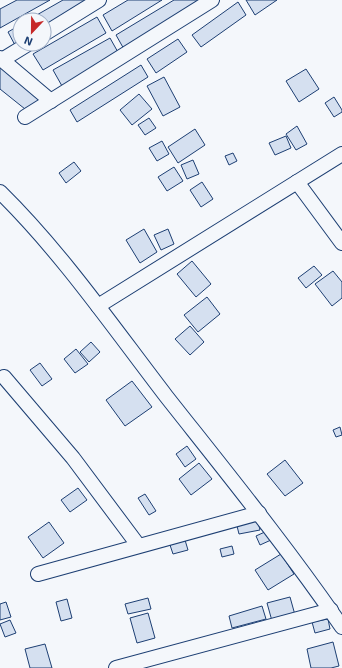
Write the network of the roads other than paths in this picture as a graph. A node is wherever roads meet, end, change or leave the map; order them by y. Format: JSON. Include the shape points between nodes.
{"nodes":[{"id":1,"x":99,"y":0,"type":"edge"},
{"id":2,"x":212,"y":0,"type":"edge"},
{"id":3,"x":52,"y":29,"type":"edge"},
{"id":4,"x":14,"y":52,"type":"edge"},
{"id":5,"x":1,"y":59,"type":"edge"},
{"id":6,"x":51,"y":101,"type":"junction"},
{"id":7,"x":25,"y":118,"type":"dead end"},
{"id":8,"x":342,"y":154,"type":"edge"},
{"id":9,"x":297,"y":182,"type":"junction"},
{"id":10,"x":0,"y":192,"type":"edge"},
{"id":11,"x":342,"y":243,"type":"edge"},
{"id":12,"x":98,"y":306,"type":"junction"},
{"id":13,"x":4,"y":377,"type":"dead end"},
{"id":14,"x":259,"y":513,"type":"junction"},
{"id":15,"x":138,"y":545,"type":"junction"},
{"id":16,"x":38,"y":574,"type":"dead end"},
{"id":17,"x":330,"y":610,"type":"junction"},
{"id":18,"x":342,"y":627,"type":"edge"},
{"id":19,"x":116,"y":668,"type":"edge"}],
"edges":[{"from":1,"to":3,"type":"street"},
{"from":2,"to":6,"type":"street"},
{"from":4,"to":5,"type":"street"},
{"from":5,"to":6,"type":"street"},
{"from":6,"to":7,"type":"street"},
{"from":8,"to":9,"type":"street"},
{"from":9,"to":11,"type":"street"},
{"from":9,"to":12,"type":"street"},
{"from":10,"to":12,"type":"street","via":[[25,217]]},
{"from":12,"to":14,"type":"street"},
{"from":13,"to":15,"type":"street","via":[[73,458]]},
{"from":14,"to":15,"type":"street"},
{"from":14,"to":17,"type":"street"},
{"from":15,"to":16,"type":"street"},
{"from":17,"to":18,"type":"street"},
{"from":17,"to":19,"type":"street"}]}
